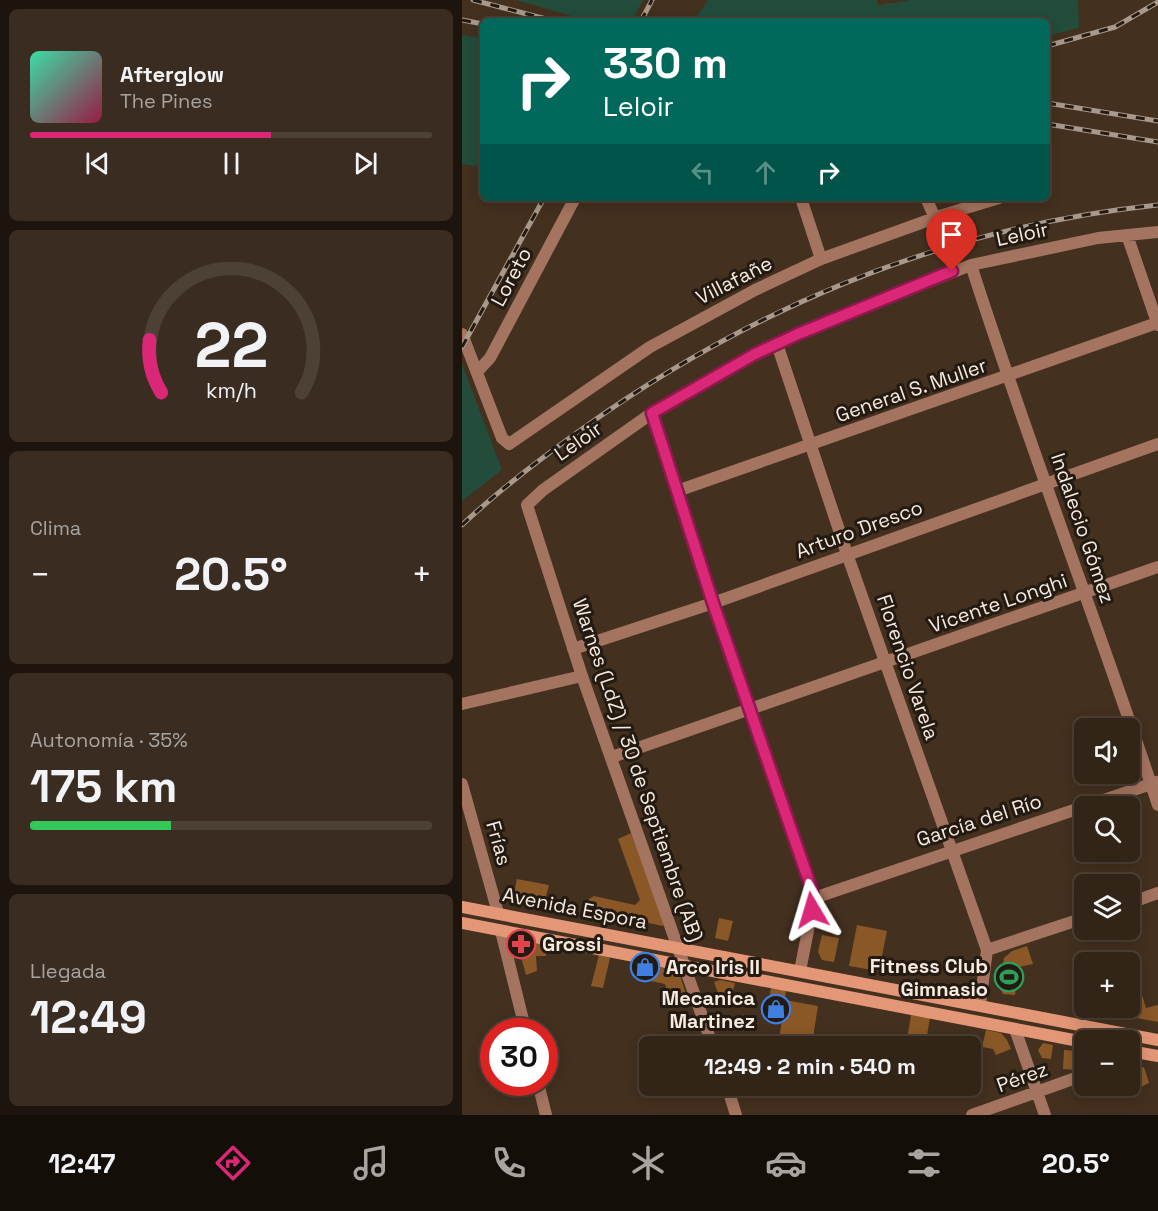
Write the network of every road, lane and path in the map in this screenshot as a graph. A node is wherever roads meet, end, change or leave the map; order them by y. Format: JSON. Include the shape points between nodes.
{"nodes":[{"id":1,"x":573,"y":201,"type":"edge"},
{"id":2,"x":802,"y":201,"type":"edge"},
{"id":3,"x":927,"y":201,"type":"edge"},
{"id":4,"x":989,"y":201,"type":"edge"},
{"id":5,"x":935,"y":218,"type":"junction"},
{"id":6,"x":1158,"y":232,"type":"edge"},
{"id":7,"x":1127,"y":235,"type":"junction"},
{"id":8,"x":821,"y":259,"type":"junction"},
{"id":9,"x":971,"y":265,"type":"junction"},
{"id":10,"x":1158,"y":324,"type":"edge"},
{"id":11,"x":462,"y":333,"type":"edge"},
{"id":12,"x":777,"y":344,"type":"junction"},
{"id":13,"x":477,"y":372,"type":"junction"},
{"id":14,"x":1007,"y":377,"type":"junction"},
{"id":15,"x":652,"y":413,"type":"junction"},
{"id":16,"x":1158,"y":444,"type":"edge"},
{"id":17,"x":810,"y":446,"type":"junction"},
{"id":18,"x":1047,"y":483,"type":"junction"},
{"id":19,"x":677,"y":491,"type":"junction"},
{"id":20,"x":527,"y":505,"type":"joint"},
{"id":21,"x":847,"y":554,"type":"junction"},
{"id":22,"x":1158,"y":567,"type":"edge"},
{"id":23,"x":1086,"y":593,"type":"junction"},
{"id":24,"x":713,"y":603,"type":"junction"},
{"id":25,"x":573,"y":649,"type":"junction"},
{"id":26,"x":886,"y":663,"type":"junction"},
{"id":27,"x":582,"y":676,"type":"junction"},
{"id":28,"x":462,"y":704,"type":"edge"},
{"id":29,"x":751,"y":710,"type":"junction"},
{"id":30,"x":612,"y":757,"type":"junction"},
{"id":31,"x":1155,"y":783,"type":"edge"},
{"id":32,"x":462,"y":784,"type":"edge"},
{"id":33,"x":1158,"y":805,"type":"edge"},
{"id":34,"x":951,"y":850,"type":"junction"},
{"id":35,"x":1158,"y":893,"type":"edge"},
{"id":36,"x":814,"y":898,"type":"junction"},
{"id":37,"x":1140,"y":899,"type":"edge"},
{"id":38,"x":462,"y":907,"type":"edge"},
{"id":39,"x":498,"y":914,"type":"junction"},
{"id":40,"x":1074,"y":921,"type":"edge"},
{"id":41,"x":462,"y":923,"type":"edge"},
{"id":42,"x":501,"y":930,"type":"junction"},
{"id":43,"x":680,"y":949,"type":"junction"},
{"id":44,"x":987,"y":950,"type":"junction"},
{"id":45,"x":686,"y":967,"type":"junction"},
{"id":46,"x":800,"y":971,"type":"junction"},
{"id":47,"x":980,"y":1004,"type":"junction"},
{"id":48,"x":523,"y":1018,"type":"edge"},
{"id":49,"x":1015,"y":1029,"type":"junction"},
{"id":50,"x":709,"y":1036,"type":"edge"},
{"id":51,"x":1152,"y":1039,"type":"edge"},
{"id":52,"x":1074,"y":1040,"type":"edge"},
{"id":53,"x":1140,"y":1055,"type":"edge"},
{"id":54,"x":1158,"y":1056,"type":"edge"},
{"id":55,"x":1074,"y":1079,"type":"edge"},
{"id":56,"x":1036,"y":1092,"type":"junction"},
{"id":57,"x":541,"y":1096,"type":"edge"},
{"id":58,"x":730,"y":1096,"type":"edge"},
{"id":59,"x":546,"y":1115,"type":"edge"},
{"id":60,"x":736,"y":1115,"type":"edge"},
{"id":61,"x":972,"y":1115,"type":"edge"},
{"id":62,"x":1045,"y":1115,"type":"edge"}],
"edges":[{"from":1,"to":13,"type":"street","name":"Loreto","via":[[490,358]]},
{"from":2,"to":8,"type":"street"},
{"from":3,"to":5,"type":"street"},
{"from":4,"to":5,"type":"street","name":"Villafañe"},
{"from":5,"to":8,"type":"street","name":"Villafañe"},
{"from":6,"to":7,"type":"street","name":"Leloir"},
{"from":7,"to":9,"type":"street","name":"Leloir"},
{"from":7,"to":10,"type":"street"},
{"from":8,"to":13,"type":"street","name":"Villafañe","via":[[650,347],[509,444],[502,438]]},
{"from":9,"to":12,"type":"street","name":"Leloir"},
{"from":9,"to":14,"type":"street","name":"Indalecio Gómez"},
{"from":10,"to":14,"type":"street","name":"General S. Muller"},
{"from":11,"to":13,"type":"street"},
{"from":12,"to":15,"type":"street","name":"Leloir"},
{"from":12,"to":17,"type":"street","name":"Florencio Varela"},
{"from":14,"to":17,"type":"street","name":"General S. Muller"},
{"from":14,"to":18,"type":"street","name":"Indalecio Gómez"},
{"from":15,"to":19,"type":"street"},
{"from":15,"to":20,"type":"street","name":"Leloir"},
{"from":16,"to":18,"type":"street","name":"Arturo Dresco"},
{"from":17,"to":19,"type":"street","name":"General S. Muller"},
{"from":17,"to":21,"type":"street","name":"Florencio Varela"},
{"from":18,"to":21,"type":"street","name":"Arturo Dresco"},
{"from":18,"to":23,"type":"street","name":"Indalecio Gómez"},
{"from":19,"to":24,"type":"street"},
{"from":20,"to":25,"type":"street","name":"Warnes (LdZ) / 30 de Septiembre (AB)"},
{"from":21,"to":24,"type":"street","name":"Arturo Dresco"},
{"from":21,"to":26,"type":"street","name":"Florencio Varela"},
{"from":22,"to":23,"type":"street","name":"Vicente Longhi"},
{"from":23,"to":26,"type":"street","name":"Vicente Longhi"},
{"from":23,"to":31,"type":"street","name":"Indalecio Gómez"},
{"from":24,"to":25,"type":"street","name":"Arturo Dresco"},
{"from":24,"to":29,"type":"street"},
{"from":25,"to":27,"type":"street","name":"Warnes (LdZ) / 30 de Septiembre (AB)"},
{"from":26,"to":29,"type":"street","name":"Vicente Longhi"},
{"from":26,"to":34,"type":"street","name":"Florencio Varela"},
{"from":27,"to":28,"type":"street"},
{"from":27,"to":30,"type":"street","name":"Warnes (LdZ) / 30 de Septiembre (AB)"},
{"from":29,"to":30,"type":"street","name":"Vicente Longhi"},
{"from":29,"to":36,"type":"street"},
{"from":30,"to":43,"type":"street","name":"Warnes (LdZ) / 30 de Septiembre (AB)"},
{"from":31,"to":33,"type":"street","name":"Indalecio Gómez"},
{"from":31,"to":34,"type":"street","name":"García del Río"},
{"from":32,"to":39,"type":"street","name":"Frías"},
{"from":34,"to":36,"type":"street","name":"García del Río"},
{"from":34,"to":44,"type":"street","name":"Florencio Varela"},
{"from":35,"to":37,"type":"street"},
{"from":36,"to":46,"type":"street"},
{"from":38,"to":39,"type":"main road","name":"Avenida Espora"},
{"from":39,"to":43,"type":"main road","name":"Avenida Espora"},
{"from":40,"to":44,"type":"street"},
{"from":41,"to":42,"type":"main road","name":"Avenida Espora"},
{"from":42,"to":45,"type":"main road","name":"Avenida Espora"},
{"from":42,"to":48,"type":"street"},
{"from":43,"to":45,"type":"street","name":"Warnes (LdZ) / 30 de Septiembre (AB)"},
{"from":43,"to":46,"type":"main road","name":"Avenida Espora"},
{"from":44,"to":47,"type":"street","name":"Florencio Varela"},
{"from":45,"to":49,"type":"main road","name":"Avenida Espora"},
{"from":45,"to":50,"type":"street","name":"Warnes (LdZ) / 30 de Septiembre (AB)"},
{"from":46,"to":47,"type":"main road","name":"Avenida Espora"},
{"from":47,"to":51,"type":"main road","name":"Avenida Espora"},
{"from":49,"to":52,"type":"main road","name":"Avenida Espora"},
{"from":49,"to":56,"type":"street"},
{"from":53,"to":54,"type":"main road"},
{"from":55,"to":56,"type":"street","name":"Pérez"},
{"from":56,"to":61,"type":"street","name":"Pérez"},
{"from":56,"to":62,"type":"street"},
{"from":57,"to":59,"type":"street"},
{"from":58,"to":60,"type":"street"}]}
